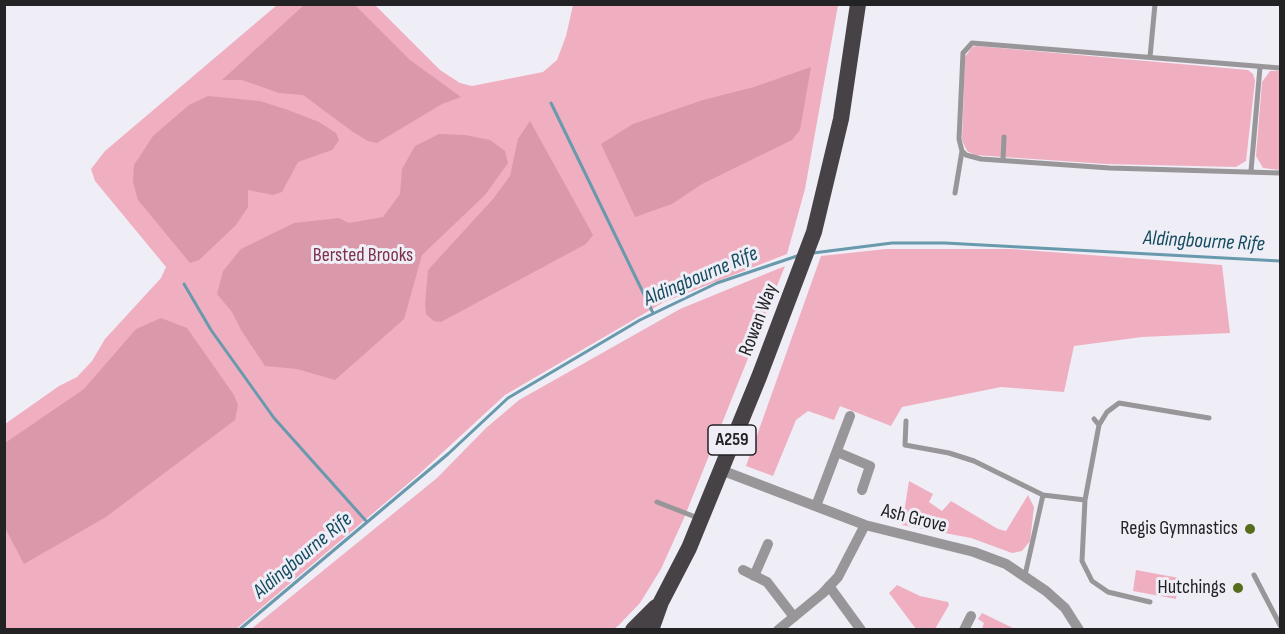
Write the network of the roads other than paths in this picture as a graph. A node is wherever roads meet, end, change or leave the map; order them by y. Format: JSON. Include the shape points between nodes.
{"nodes":[{"id":1,"x":858,"y":4,"type":"edge"},
{"id":2,"x":1155,"y":4,"type":"edge"},
{"id":3,"x":1150,"y":57,"type":"junction"},
{"id":4,"x":1260,"y":67,"type":"junction"},
{"id":5,"x":1281,"y":68,"type":"edge"},
{"id":6,"x":1004,"y":137,"type":"dead end"},
{"id":7,"x":962,"y":151,"type":"junction"},
{"id":8,"x":1003,"y":160,"type":"junction"},
{"id":9,"x":1251,"y":171,"type":"junction"},
{"id":10,"x":1281,"y":173,"type":"edge"},
{"id":11,"x":955,"y":193,"type":"dead end"},
{"id":12,"x":850,"y":416,"type":"dead end"},
{"id":13,"x":1209,"y":418,"type":"dead end"},
{"id":14,"x":1094,"y":419,"type":"dead end"},
{"id":15,"x":906,"y":421,"type":"dead end"},
{"id":16,"x":1099,"y":425,"type":"junction"},
{"id":17,"x":837,"y":452,"type":"junction"},
{"id":18,"x":721,"y":470,"type":"junction"},
{"id":19,"x":862,"y":490,"type":"dead end"},
{"id":20,"x":1043,"y":495,"type":"junction"},
{"id":21,"x":1085,"y":500,"type":"junction"},
{"id":22,"x":657,"y":502,"type":"dead end"},
{"id":23,"x":816,"y":506,"type":"junction"},
{"id":24,"x":701,"y":519,"type":"junction"},
{"id":25,"x":865,"y":525,"type":"junction"},
{"id":26,"x":768,"y":544,"type":"dead end"},
{"id":27,"x":743,"y":570,"type":"dead end"},
{"id":28,"x":1025,"y":575,"type":"junction"},
{"id":29,"x":1254,"y":575,"type":"dead end"},
{"id":30,"x":754,"y":576,"type":"junction"},
{"id":31,"x":829,"y":586,"type":"junction"},
{"id":32,"x":661,"y":602,"type":"junction"},
{"id":33,"x":1149,"y":602,"type":"dead end"},
{"id":34,"x":971,"y":616,"type":"dead end"},
{"id":35,"x":794,"y":617,"type":"junction"},
{"id":36,"x":1281,"y":625,"type":"edge"},
{"id":37,"x":633,"y":630,"type":"edge"},
{"id":38,"x":651,"y":630,"type":"edge"},
{"id":39,"x":778,"y":630,"type":"edge"},
{"id":40,"x":861,"y":630,"type":"edge"},
{"id":41,"x":964,"y":630,"type":"edge"},
{"id":42,"x":1079,"y":630,"type":"edge"}],
"edges":[{"from":1,"to":18,"type":"highway","name":"Rowan Way","number":"A259","via":[[841,119],[814,232]]},
{"from":2,"to":3,"type":"lane"},
{"from":3,"to":4,"type":"lane"},
{"from":3,"to":7,"type":"lane","via":[[972,43],[963,53],[959,139]]},
{"from":4,"to":5,"type":"lane"},
{"from":4,"to":9,"type":"lane"},
{"from":6,"to":8,"type":"lane"},
{"from":7,"to":8,"type":"lane","via":[[971,157]]},
{"from":7,"to":11,"type":"lane"},
{"from":8,"to":9,"type":"lane","via":[[1110,168]]},
{"from":9,"to":10,"type":"lane"},
{"from":12,"to":17,"type":"street"},
{"from":13,"to":16,"type":"lane","via":[[1119,403]]},
{"from":14,"to":16,"type":"lane"},
{"from":15,"to":20,"type":"lane","via":[[904,446],[974,461]]},
{"from":16,"to":21,"type":"lane"},
{"from":17,"to":19,"type":"street","via":[[870,466]]},
{"from":17,"to":23,"type":"street"},
{"from":18,"to":23,"type":"street","name":"Ash Grove"},
{"from":18,"to":24,"type":"highway","name":"Rowan Way","number":"A259"},
{"from":20,"to":21,"type":"lane"},
{"from":20,"to":28,"type":"lane"},
{"from":21,"to":33,"type":"lane","via":[[1082,561],[1092,581],[1108,592]]},
{"from":22,"to":24,"type":"lane"},
{"from":23,"to":25,"type":"street","name":"Ash Grove"},
{"from":24,"to":32,"type":"highway","name":"Rowan Way","number":"A259"},
{"from":25,"to":28,"type":"street","name":"Ash Grove","via":[[974,552]]},
{"from":25,"to":31,"type":"street","via":[[838,577]]},
{"from":26,"to":30,"type":"street"},
{"from":27,"to":30,"type":"street"},
{"from":28,"to":42,"type":"street","name":"Ash Grove","via":[[1065,608]]},
{"from":29,"to":36,"type":"lane"},
{"from":30,"to":35,"type":"street","via":[[767,582]]},
{"from":31,"to":35,"type":"street"},
{"from":31,"to":40,"type":"street"},
{"from":32,"to":37,"type":"highway","name":"Rowan Way","number":"A259"},
{"from":32,"to":38,"type":"highway","name":"Rowan Way","number":"A259"},
{"from":34,"to":41,"type":"street"},
{"from":35,"to":39,"type":"street"}]}
